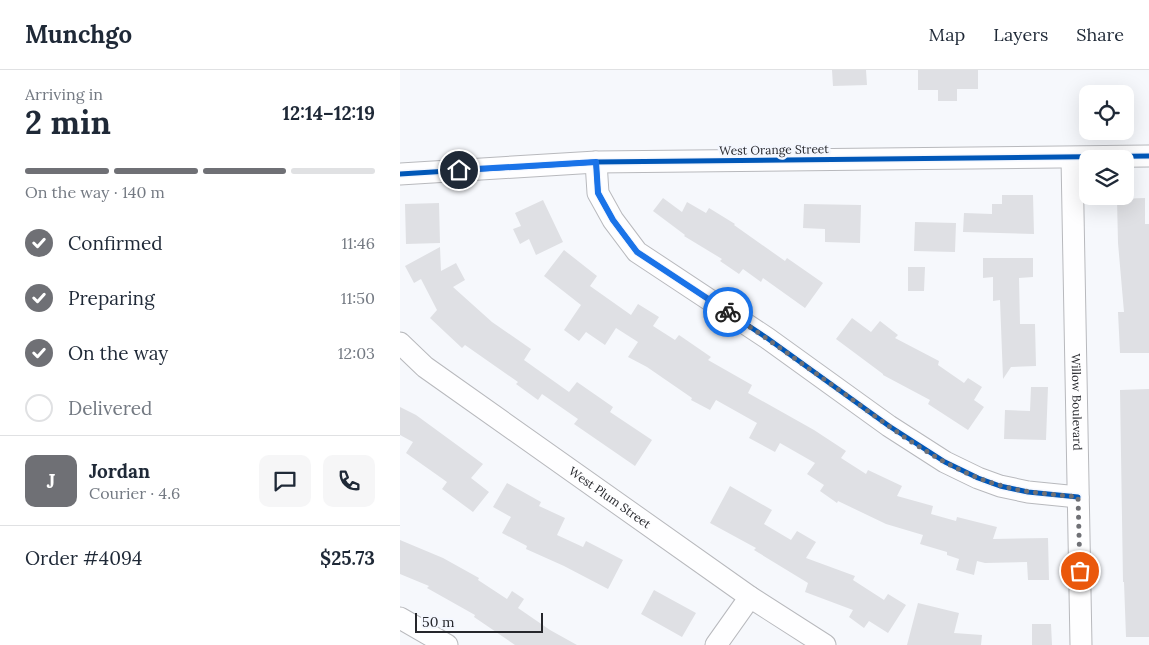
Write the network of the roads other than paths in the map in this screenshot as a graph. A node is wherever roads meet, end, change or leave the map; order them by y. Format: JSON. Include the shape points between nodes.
{"nodes":[{"id":1,"x":1149,"y":156,"type":"edge"},
{"id":2,"x":1072,"y":158,"type":"junction"},
{"id":3,"x":596,"y":162,"type":"junction"},
{"id":4,"x":400,"y":174,"type":"edge"},
{"id":5,"x":400,"y":343,"type":"edge"},
{"id":6,"x":1078,"y":497,"type":"junction"},
{"id":7,"x":750,"y":597,"type":"junction"},
{"id":8,"x":400,"y":618,"type":"edge"},
{"id":9,"x":447,"y":645,"type":"edge"},
{"id":10,"x":716,"y":645,"type":"edge"},
{"id":11,"x":825,"y":645,"type":"edge"},
{"id":12,"x":1081,"y":645,"type":"edge"}],
"edges":[{"from":1,"to":2,"type":"street","name":"West Orange Street"},
{"from":2,"to":3,"type":"street","name":"West Orange Street"},
{"from":2,"to":6,"type":"street","name":"Willow Boulevard"},
{"from":3,"to":4,"type":"street","name":"West Orange Street"},
{"from":3,"to":6,"type":"street","via":[[598,193],[637,252],[945,462],[1000,486]]},
{"from":5,"to":7,"type":"street","name":"West Plum Street","via":[[425,367]]},
{"from":6,"to":12,"type":"street","name":"Willow Boulevard"},
{"from":7,"to":10,"type":"street"},
{"from":7,"to":11,"type":"street","name":"West Plum Street"},
{"from":8,"to":9,"type":"street"}]}
